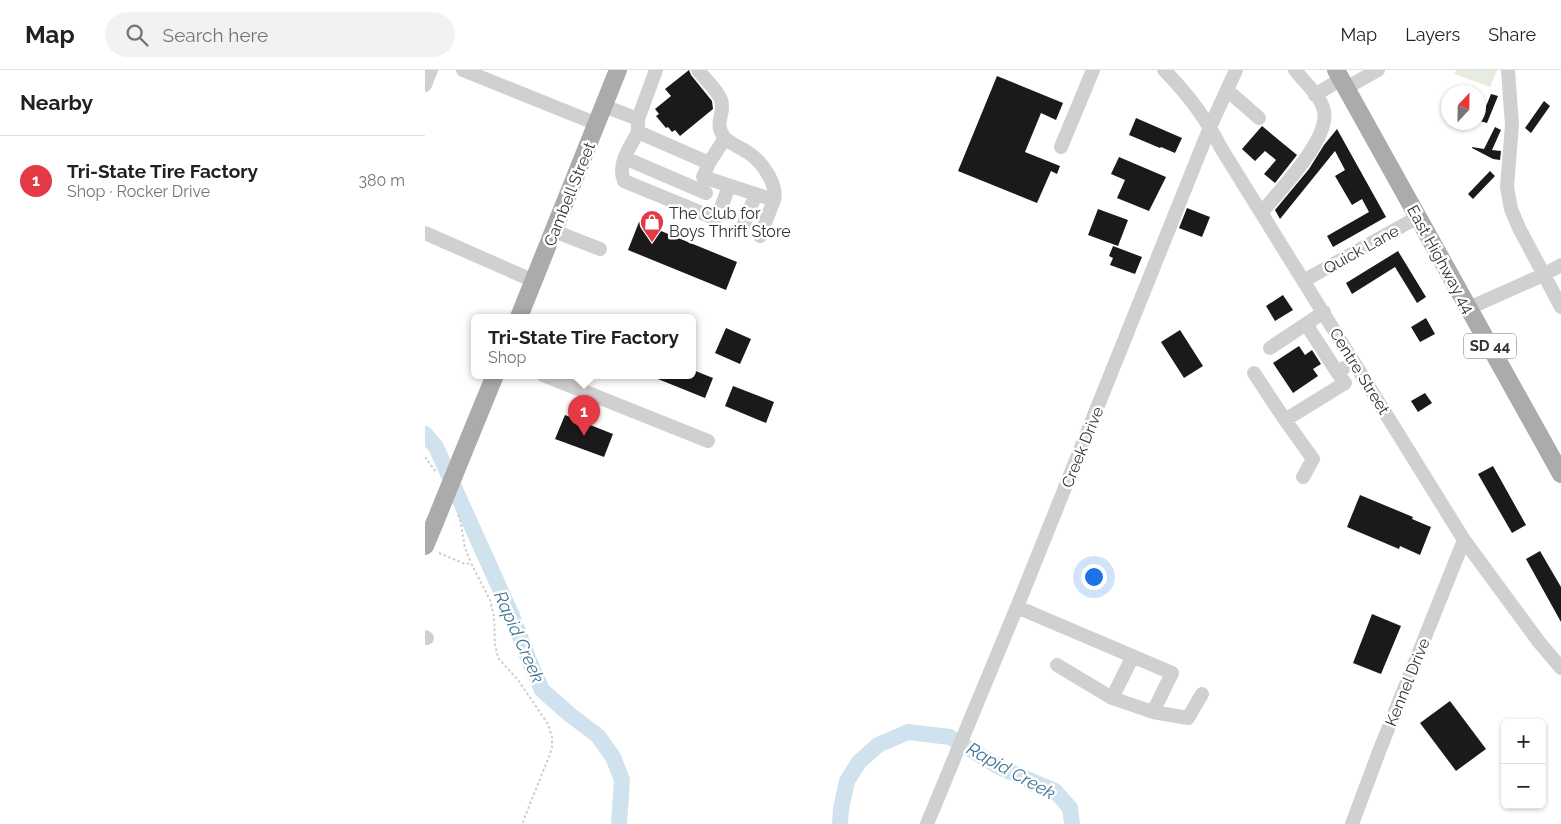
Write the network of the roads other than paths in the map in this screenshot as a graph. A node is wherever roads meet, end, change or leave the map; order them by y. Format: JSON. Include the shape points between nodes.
{"nodes":[{"id":1,"x":431,"y":70,"type":"edge"},
{"id":2,"x":463,"y":70,"type":"edge"},
{"id":3,"x":618,"y":70,"type":"edge"},
{"id":4,"x":656,"y":70,"type":"edge"},
{"id":5,"x":697,"y":70,"type":"edge"},
{"id":6,"x":1093,"y":70,"type":"edge"},
{"id":7,"x":1164,"y":70,"type":"edge"},
{"id":8,"x":1236,"y":70,"type":"edge"},
{"id":9,"x":1295,"y":70,"type":"edge"},
{"id":10,"x":1377,"y":70,"type":"edge"},
{"id":11,"x":1508,"y":70,"type":"edge"},
{"id":12,"x":1341,"y":79,"type":"edge"},
{"id":13,"x":425,"y":85,"type":"edge"},
{"id":14,"x":1227,"y":90,"type":"junction"},
{"id":15,"x":1315,"y":95,"type":"junction"},
{"id":16,"x":604,"y":106,"type":"junction"},
{"id":17,"x":1259,"y":118,"type":"dead end"},
{"id":18,"x":597,"y":124,"type":"junction"},
{"id":19,"x":638,"y":126,"type":"junction"},
{"id":20,"x":1211,"y":127,"type":"junction"},
{"id":21,"x":725,"y":138,"type":"junction"},
{"id":22,"x":1061,"y":147,"type":"dead end"},
{"id":23,"x":625,"y":158,"type":"junction"},
{"id":24,"x":709,"y":163,"type":"junction"},
{"id":25,"x":708,"y":186,"type":"junction"},
{"id":26,"x":729,"y":186,"type":"junction"},
{"id":27,"x":756,"y":194,"type":"junction"},
{"id":28,"x":774,"y":200,"type":"junction"},
{"id":29,"x":698,"y":212,"type":"junction"},
{"id":30,"x":1261,"y":212,"type":"junction"},
{"id":31,"x":1418,"y":217,"type":"junction"},
{"id":32,"x":741,"y":230,"type":"dead end"},
{"id":33,"x":554,"y":231,"type":"junction"},
{"id":34,"x":425,"y":233,"type":"edge"},
{"id":35,"x":760,"y":236,"type":"dead end"},
{"id":36,"x":600,"y":249,"type":"dead end"},
{"id":37,"x":1561,"y":265,"type":"edge"},
{"id":38,"x":1543,"y":275,"type":"junction"},
{"id":39,"x":1305,"y":280,"type":"junction"},
{"id":40,"x":534,"y":281,"type":"junction"},
{"id":41,"x":1561,"y":307,"type":"edge"},
{"id":42,"x":1469,"y":308,"type":"junction"},
{"id":43,"x":1324,"y":312,"type":"junction"},
{"id":44,"x":520,"y":314,"type":"edge"},
{"id":45,"x":1306,"y":324,"type":"junction"},
{"id":46,"x":1270,"y":348,"type":"dead end"},
{"id":47,"x":1354,"y":361,"type":"junction"},
{"id":48,"x":1337,"y":372,"type":"junction"},
{"id":49,"x":1254,"y":373,"type":"dead end"},
{"id":50,"x":493,"y":379,"type":"edge"},
{"id":51,"x":553,"y":379,"type":"edge"},
{"id":52,"x":1285,"y":420,"type":"junction"},
{"id":53,"x":708,"y":441,"type":"dead end"},
{"id":54,"x":1561,"y":474,"type":"edge"},
{"id":55,"x":1303,"y":477,"type":"dead end"},
{"id":56,"x":1464,"y":540,"type":"junction"},
{"id":57,"x":432,"y":549,"type":"edge"},
{"id":58,"x":1017,"y":606,"type":"junction"},
{"id":59,"x":1133,"y":656,"type":"junction"},
{"id":60,"x":1057,"y":665,"type":"dead end"},
{"id":61,"x":1561,"y":668,"type":"edge"},
{"id":62,"x":1202,"y":694,"type":"dead end"},
{"id":63,"x":1113,"y":698,"type":"junction"},
{"id":64,"x":1153,"y":712,"type":"junction"},
{"id":65,"x":927,"y":824,"type":"edge"},
{"id":66,"x":1352,"y":824,"type":"edge"}],
"edges":[{"from":1,"to":13,"type":"street"},
{"from":2,"to":18,"type":"street"},
{"from":3,"to":16,"type":"main road","name":"Cambell Street"},
{"from":4,"to":19,"type":"street"},
{"from":5,"to":21,"type":"street","via":[[721,99],[718,126]]},
{"from":6,"to":22,"type":"street"},
{"from":7,"to":20,"type":"street","name":"Centre Street"},
{"from":8,"to":14,"type":"street","name":"Creek Drive"},
{"from":9,"to":15,"type":"street"},
{"from":10,"to":12,"type":"street"},
{"from":11,"to":38,"type":"street","via":[[1512,125],[1507,187],[1511,209]]},
{"from":12,"to":15,"type":"street"},
{"from":12,"to":31,"type":"main road","name":"East Highway 44","number":"SD 44"},
{"from":14,"to":17,"type":"street"},
{"from":14,"to":20,"type":"street","name":"Creek Drive"},
{"from":15,"to":30,"type":"street","via":[[1324,112],[1319,136],[1308,156]]},
{"from":16,"to":18,"type":"main road","name":"Cambell Street"},
{"from":16,"to":19,"type":"street"},
{"from":18,"to":33,"type":"main road","name":"Cambell Street"},
{"from":19,"to":23,"type":"street"},
{"from":19,"to":24,"type":"street"},
{"from":20,"to":30,"type":"street","name":"Centre Street"},
{"from":20,"to":58,"type":"street","name":"Creek Drive"},
{"from":21,"to":24,"type":"street"},
{"from":21,"to":28,"type":"street","via":[[752,155],[766,172]]},
{"from":23,"to":25,"type":"street"},
{"from":23,"to":29,"type":"street","via":[[621,173],[624,180]]},
{"from":24,"to":25,"type":"street","via":[[703,177]]},
{"from":25,"to":26,"type":"street"},
{"from":25,"to":29,"type":"street"},
{"from":26,"to":27,"type":"street"},
{"from":26,"to":29,"type":"street","via":[[718,216],[714,218]]},
{"from":27,"to":28,"type":"street"},
{"from":27,"to":32,"type":"street"},
{"from":28,"to":35,"type":"street"},
{"from":30,"to":39,"type":"street","name":"Centre Street"},
{"from":31,"to":39,"type":"street","name":"Quick Lane"},
{"from":31,"to":42,"type":"main road","name":"East Highway 44","number":"SD 44"},
{"from":33,"to":36,"type":"street"},
{"from":33,"to":40,"type":"main road","name":"Cambell Street"},
{"from":34,"to":40,"type":"street"},
{"from":37,"to":38,"type":"street"},
{"from":38,"to":41,"type":"street"},
{"from":38,"to":42,"type":"street"},
{"from":39,"to":43,"type":"street","name":"Centre Street"},
{"from":40,"to":44,"type":"main road","name":"Cambell Street"},
{"from":42,"to":54,"type":"main road","name":"East Highway 44","number":"SD 44"},
{"from":43,"to":45,"type":"street"},
{"from":43,"to":47,"type":"street","name":"Centre Street"},
{"from":45,"to":46,"type":"street"},
{"from":45,"to":48,"type":"street"},
{"from":47,"to":48,"type":"street"},
{"from":47,"to":56,"type":"street","name":"Centre Street"},
{"from":48,"to":52,"type":"street","via":[[1345,383]]},
{"from":49,"to":52,"type":"street"},
{"from":50,"to":57,"type":"main road","bridge":true,"via":[[435,522]]},
{"from":51,"to":53,"type":"street"},
{"from":52,"to":55,"type":"street","via":[[1313,459]]},
{"from":56,"to":61,"type":"street","name":"Centre Street"},
{"from":56,"to":66,"type":"street","name":"Kennel Drive"},
{"from":58,"to":59,"type":"street"},
{"from":58,"to":65,"type":"street","name":"Creek Drive"},
{"from":59,"to":63,"type":"street"},
{"from":59,"to":64,"type":"street","via":[[1172,673]]},
{"from":60,"to":63,"type":"street"},
{"from":62,"to":64,"type":"street","via":[[1188,718]]},
{"from":63,"to":64,"type":"street"}]}
